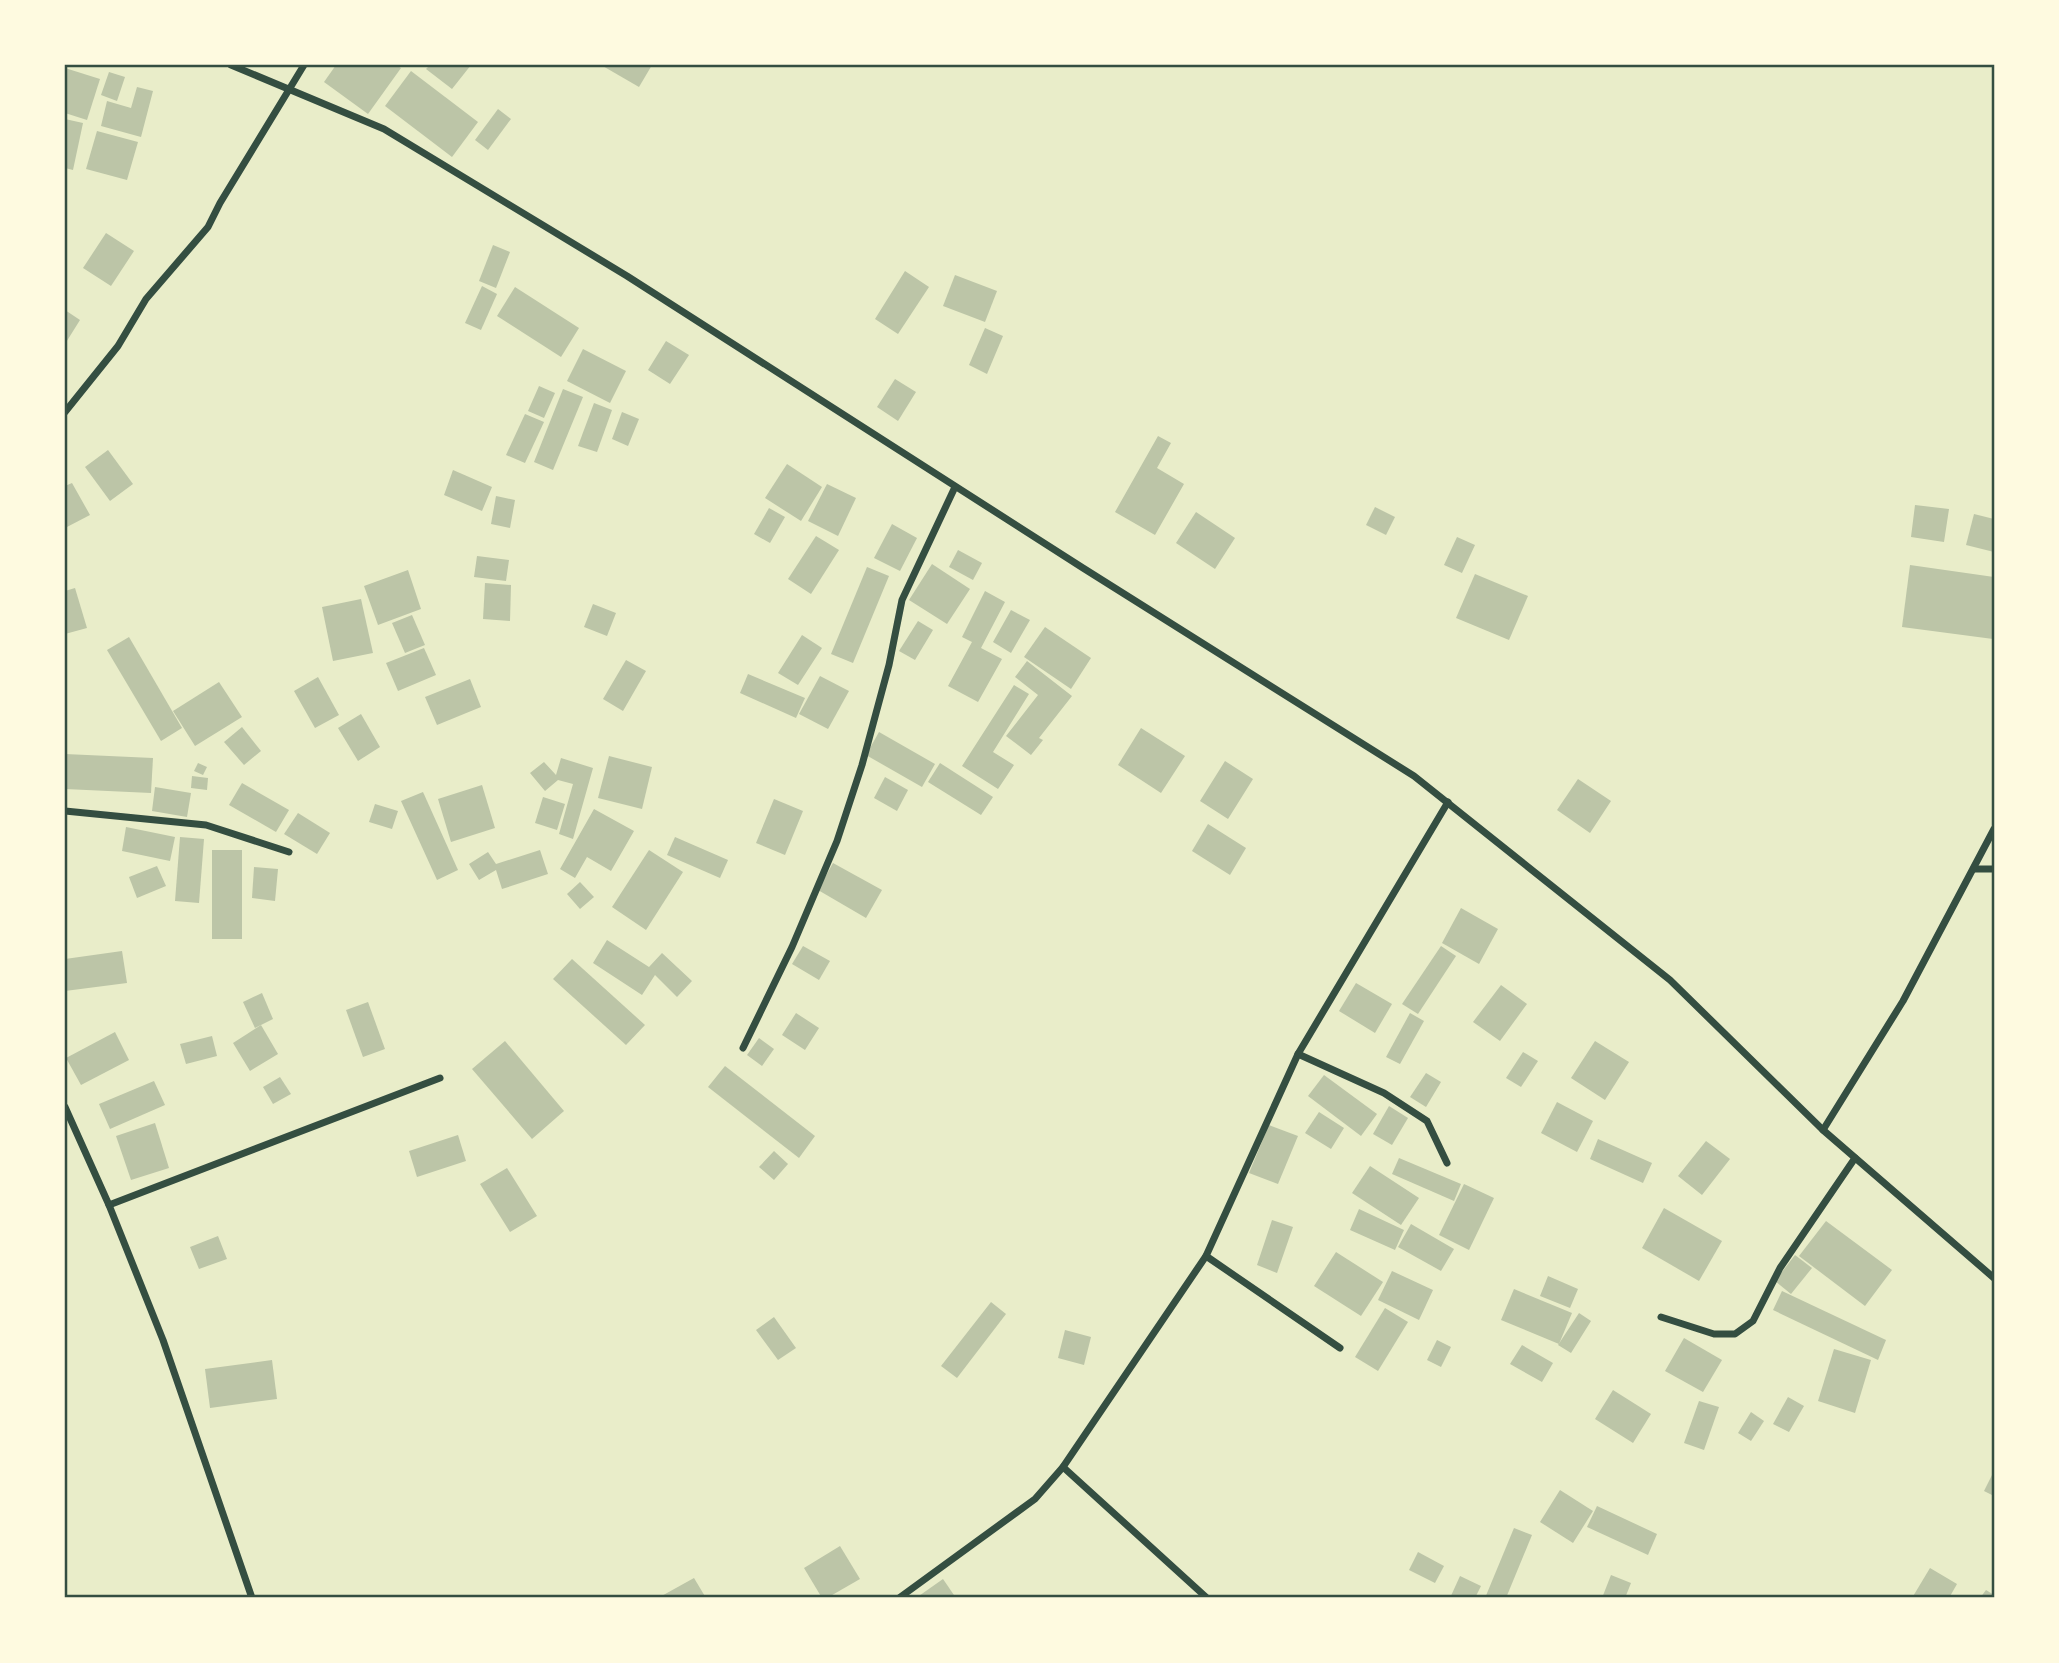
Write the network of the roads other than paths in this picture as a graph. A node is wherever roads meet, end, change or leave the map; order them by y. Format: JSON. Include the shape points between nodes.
{"nodes":[{"id":1,"x":230,"y":65,"type":"edge"},
{"id":2,"x":304,"y":65,"type":"edge"},
{"id":3,"x":289,"y":91,"type":"junction"},
{"id":4,"x":65,"y":412,"type":"edge"},
{"id":5,"x":955,"y":487,"type":"junction"},
{"id":6,"x":1448,"y":803,"type":"junction"},
{"id":7,"x":65,"y":811,"type":"edge"},
{"id":8,"x":1994,"y":829,"type":"edge"},
{"id":9,"x":289,"y":852,"type":"dead end"},
{"id":10,"x":1975,"y":869,"type":"junction"},
{"id":11,"x":1994,"y":869,"type":"edge"},
{"id":12,"x":743,"y":1048,"type":"dead end"},
{"id":13,"x":1298,"y":1054,"type":"junction"},
{"id":14,"x":440,"y":1078,"type":"dead end"},
{"id":15,"x":65,"y":1107,"type":"edge"},
{"id":16,"x":1823,"y":1130,"type":"junction"},
{"id":17,"x":1854,"y":1158,"type":"junction"},
{"id":18,"x":1447,"y":1163,"type":"dead end"},
{"id":19,"x":109,"y":1205,"type":"junction"},
{"id":20,"x":1206,"y":1255,"type":"junction"},
{"id":21,"x":1994,"y":1278,"type":"edge"},
{"id":22,"x":1661,"y":1317,"type":"dead end"},
{"id":23,"x":1340,"y":1348,"type":"dead end"},
{"id":24,"x":1063,"y":1468,"type":"junction"},
{"id":25,"x":252,"y":1598,"type":"edge"},
{"id":26,"x":899,"y":1598,"type":"edge"},
{"id":27,"x":1207,"y":1598,"type":"edge"}],
"edges":[{"from":1,"to":3,"type":"street"},
{"from":2,"to":3,"type":"street"},
{"from":3,"to":4,"type":"street","via":[[208,227],[146,299],[118,346]]},
{"from":3,"to":5,"type":"street","via":[[384,129],[627,276]]},
{"from":5,"to":6,"type":"street","via":[[1414,776]]},
{"from":5,"to":12,"type":"street","via":[[902,600],[889,665],[837,841]]},
{"from":6,"to":13,"type":"street"},
{"from":6,"to":16,"type":"street","via":[[1670,980]]},
{"from":7,"to":9,"type":"street","via":[[206,825]]},
{"from":8,"to":10,"type":"street"},
{"from":10,"to":11,"type":"street"},
{"from":10,"to":16,"type":"street","via":[[1903,1001]]},
{"from":13,"to":18,"type":"street","via":[[1384,1093],[1427,1121]]},
{"from":13,"to":20,"type":"street"},
{"from":14,"to":19,"type":"street"},
{"from":15,"to":19,"type":"street"},
{"from":16,"to":17,"type":"street"},
{"from":17,"to":21,"type":"street"},
{"from":17,"to":22,"type":"street","via":[[1780,1268],[1753,1321],[1735,1334],[1714,1334]]},
{"from":19,"to":25,"type":"street","via":[[163,1340]]},
{"from":20,"to":23,"type":"street"},
{"from":20,"to":24,"type":"street"},
{"from":24,"to":26,"type":"street","via":[[1035,1499]]},
{"from":24,"to":27,"type":"street"}]}
